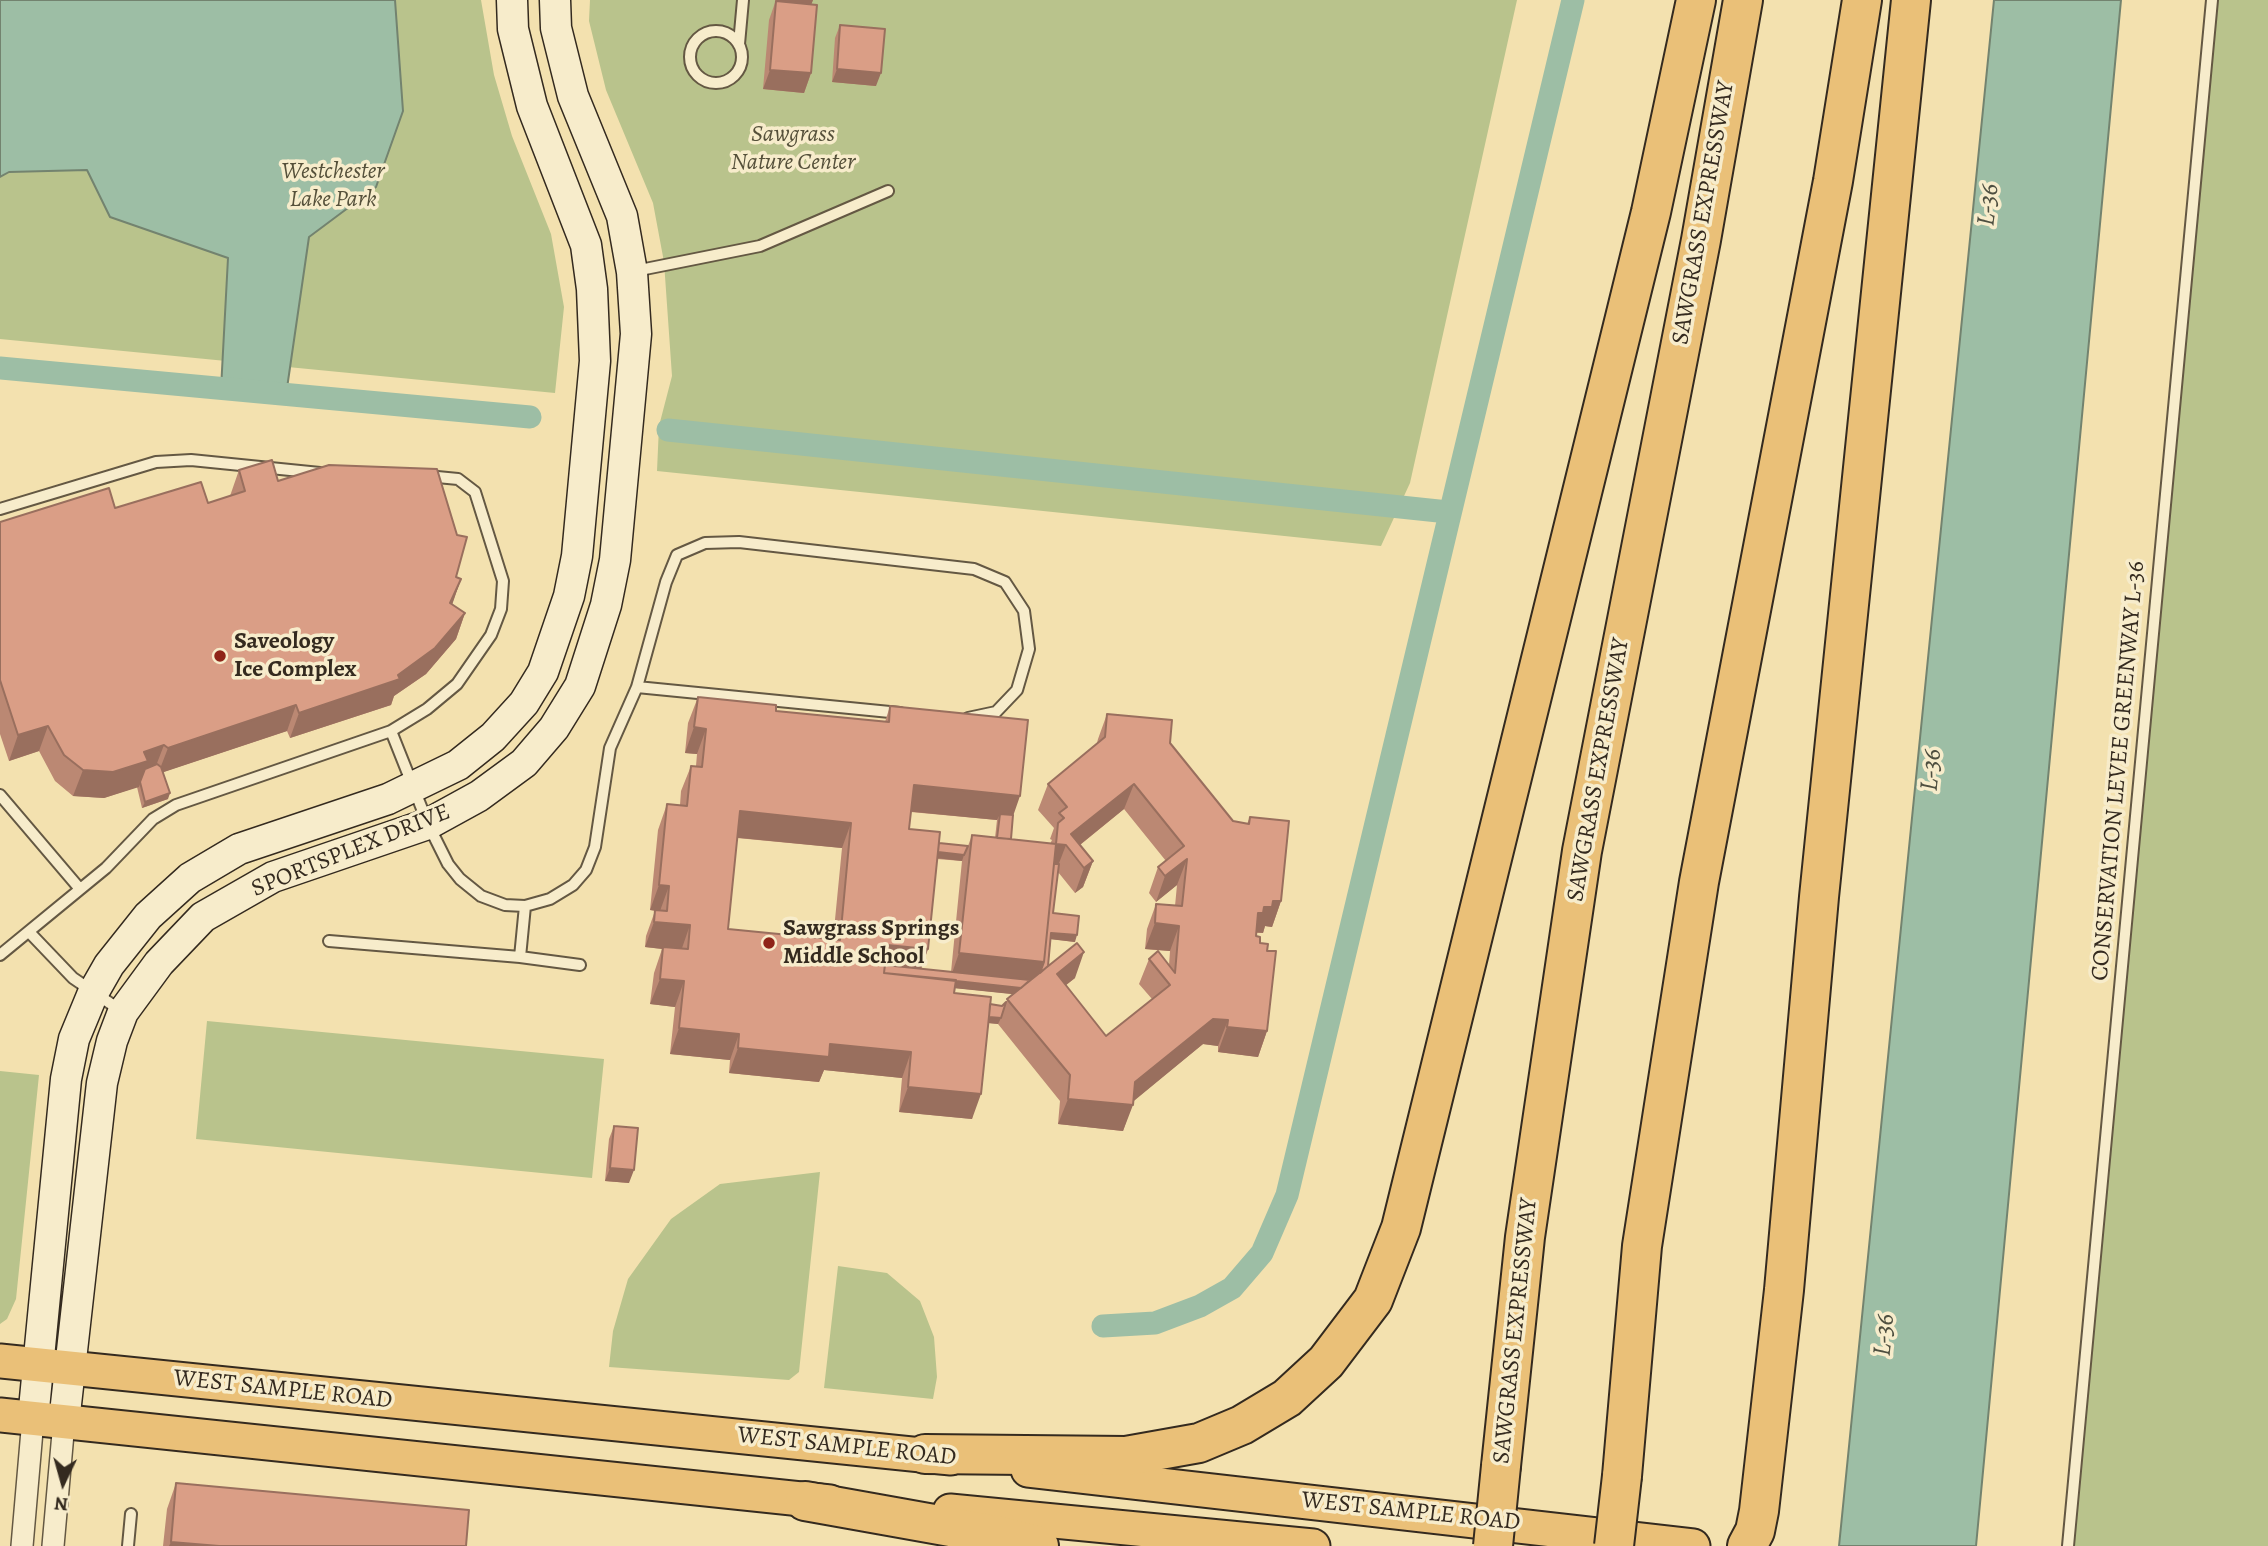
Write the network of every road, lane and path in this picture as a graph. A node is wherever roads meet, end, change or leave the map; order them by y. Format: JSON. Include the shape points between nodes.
{"nodes":[{"id":1,"x":512,"y":0,"type":"edge"},
{"id":2,"x":555,"y":0,"type":"edge"},
{"id":3,"x":743,"y":0,"type":"edge"},
{"id":4,"x":1696,"y":0,"type":"edge"},
{"id":5,"x":1743,"y":0,"type":"edge"},
{"id":6,"x":1862,"y":0,"type":"edge"},
{"id":7,"x":1911,"y":0,"type":"edge"},
{"id":8,"x":2212,"y":0,"type":"edge"},
{"id":9,"x":739,"y":44,"type":"junction"},
{"id":10,"x":888,"y":191,"type":"dead end"},
{"id":11,"x":633,"y":280,"type":"junction"},
{"id":12,"x":593,"y":289,"type":"junction"},
{"id":13,"x":331,"y":474,"type":"edge"},
{"id":14,"x":418,"y":475,"type":"edge"},
{"id":15,"x":0,"y":495,"type":"edge"},
{"id":16,"x":2,"y":508,"type":"edge"},
{"id":17,"x":543,"y":673,"type":"junction"},
{"id":18,"x":580,"y":686,"type":"junction"},
{"id":19,"x":637,"y":687,"type":"junction"},
{"id":20,"x":906,"y":714,"type":"edge"},
{"id":21,"x":961,"y":719,"type":"edge"},
{"id":22,"x":391,"y":731,"type":"junction"},
{"id":23,"x":413,"y":787,"type":"junction"},
{"id":24,"x":0,"y":795,"type":"edge"},
{"id":25,"x":428,"y":824,"type":"junction"},
{"id":26,"x":80,"y":889,"type":"junction"},
{"id":27,"x":525,"y":906,"type":"junction"},
{"id":28,"x":30,"y":933,"type":"junction"},
{"id":29,"x":329,"y":941,"type":"dead end"},
{"id":30,"x":0,"y":955,"type":"edge"},
{"id":31,"x":520,"y":957,"type":"junction"},
{"id":32,"x":580,"y":965,"type":"dead end"},
{"id":33,"x":93,"y":993,"type":"junction"},
{"id":34,"x":123,"y":1012,"type":"junction"},
{"id":35,"x":0,"y":1361,"type":"edge"},
{"id":36,"x":38,"y":1365,"type":"junction"},
{"id":37,"x":71,"y":1368,"type":"junction"},
{"id":38,"x":0,"y":1416,"type":"edge"},
{"id":39,"x":49,"y":1420,"type":"junction"},
{"id":40,"x":925,"y":1454,"type":"junction"},
{"id":41,"x":805,"y":1501,"type":"junction"},
{"id":42,"x":131,"y":1514,"type":"dead end"},
{"id":43,"x":22,"y":1546,"type":"edge"},
{"id":44,"x":53,"y":1546,"type":"edge"},
{"id":45,"x":128,"y":1546,"type":"edge"},
{"id":46,"x":1039,"y":1546,"type":"edge"},
{"id":47,"x":1313,"y":1546,"type":"edge"},
{"id":48,"x":1493,"y":1546,"type":"edge"},
{"id":49,"x":1614,"y":1546,"type":"edge"},
{"id":50,"x":1693,"y":1546,"type":"edge"},
{"id":51,"x":1747,"y":1546,"type":"edge"},
{"id":52,"x":2068,"y":1546,"type":"edge"}],
"edges":[{"from":1,"to":12,"type":"street","name":"SPORTSPLEX DRIVE","via":[[513,29],[532,106],[586,245]]},
{"from":2,"to":11,"type":"street","name":"SPORTSPLEX DRIVE","via":[[556,28],[573,96],[622,216]]},
{"from":3,"to":9,"type":"lane"},
{"from":4,"to":40,"type":"highway","via":[[1651,212],[1401,1228],[1373,1300],[1344,1342],[1308,1381],[1266,1411],[1210,1439],[1126,1455]]},
{"from":5,"to":48,"type":"highway","name":"SAWGRASS EXPRESSWAY","bridge":true,"via":[[1582,850],[1525,1237]]},
{"from":6,"to":49,"type":"highway","bridge":true,"via":[[1833,181],[1699,881],[1642,1246]]},
{"from":7,"to":51,"type":"highway","via":[[1819,897],[1784,1290],[1759,1511]]},
{"from":8,"to":52,"type":"lane","name":"CONSERVATION LEVEE GREENWAY L-36"},
{"from":9,"to":9,"type":"lane","via":[[739,69],[726,81],[702,79],[691,66],[695,41],[709,32],[726,33]]},
{"from":10,"to":11,"type":"lane","via":[[760,246]]},
{"from":11,"to":12,"type":"street"},
{"from":11,"to":18,"type":"street","name":"SPORTSPLEX DRIVE","via":[[635,356],[615,560]]},
{"from":12,"to":17,"type":"street","name":"SPORTSPLEX DRIVE","via":[[595,361],[577,556]]},
{"from":13,"to":16,"type":"lane","via":[[191,460],[156,463]]},
{"from":14,"to":22,"type":"lane","via":[[458,479],[475,492],[503,582],[501,609],[477,659],[457,684]]},
{"from":15,"to":16,"type":"lane"},
{"from":17,"to":18,"type":"street"},
{"from":17,"to":23,"type":"street","name":"SPORTSPLEX DRIVE","via":[[493,737],[458,765]]},
{"from":18,"to":25,"type":"street","name":"SPORTSPLEX DRIVE","via":[[554,728],[524,763],[480,796]]},
{"from":19,"to":20,"type":"lane"},
{"from":19,"to":21,"type":"lane","via":[[677,555],[705,543],[739,542],[974,569],[1005,582],[1024,611],[1029,649],[1017,690],[996,712]]},
{"from":19,"to":27,"type":"lane","via":[[610,748],[596,848],[586,870],[573,885],[550,899]]},
{"from":22,"to":23,"type":"lane"},
{"from":22,"to":26,"type":"lane","via":[[176,805],[153,820]]},
{"from":23,"to":25,"type":"lane"},
{"from":23,"to":33,"type":"street","name":"SPORTSPLEX DRIVE","via":[[239,849],[190,878],[149,916],[109,965]]},
{"from":24,"to":26,"type":"lane"},
{"from":25,"to":27,"type":"lane","via":[[460,879],[481,896]]},
{"from":25,"to":34,"type":"street","name":"SPORTSPLEX DRIVE","via":[[273,877],[203,918],[159,963]]},
{"from":26,"to":28,"type":"lane"},
{"from":27,"to":31,"type":"lane"},
{"from":28,"to":30,"type":"lane"},
{"from":28,"to":33,"type":"lane","via":[[72,978]]},
{"from":29,"to":31,"type":"lane"},
{"from":31,"to":32,"type":"lane"},
{"from":33,"to":34,"type":"lane"},
{"from":33,"to":36,"type":"street","name":"SPORTSPLEX DRIVE","via":[[74,1039],[60,1115]]},
{"from":34,"to":37,"type":"street","name":"SPORTSPLEX DRIVE","via":[[102,1083]]},
{"from":35,"to":36,"type":"main road","name":"WEST SAMPLE ROAD"},
{"from":36,"to":37,"type":"main road","name":"WEST SAMPLE ROAD"},
{"from":36,"to":39,"type":"street","name":"SPORTSPLEX DRIVE"},
{"from":37,"to":39,"type":"street","name":"SPORTSPLEX DRIVE"},
{"from":37,"to":40,"type":"main road","name":"WEST SAMPLE ROAD"},
{"from":38,"to":39,"type":"main road","name":"WEST SAMPLE ROAD"},
{"from":39,"to":41,"type":"main road","name":"WEST SAMPLE ROAD"},
{"from":39,"to":43,"type":"street"},
{"from":39,"to":44,"type":"street"},
{"from":40,"to":50,"type":"main road","name":"WEST SAMPLE ROAD"},
{"from":41,"to":46,"type":"highway"},
{"from":41,"to":47,"type":"main road","name":"WEST SAMPLE ROAD"},
{"from":42,"to":45,"type":"lane"}]}
